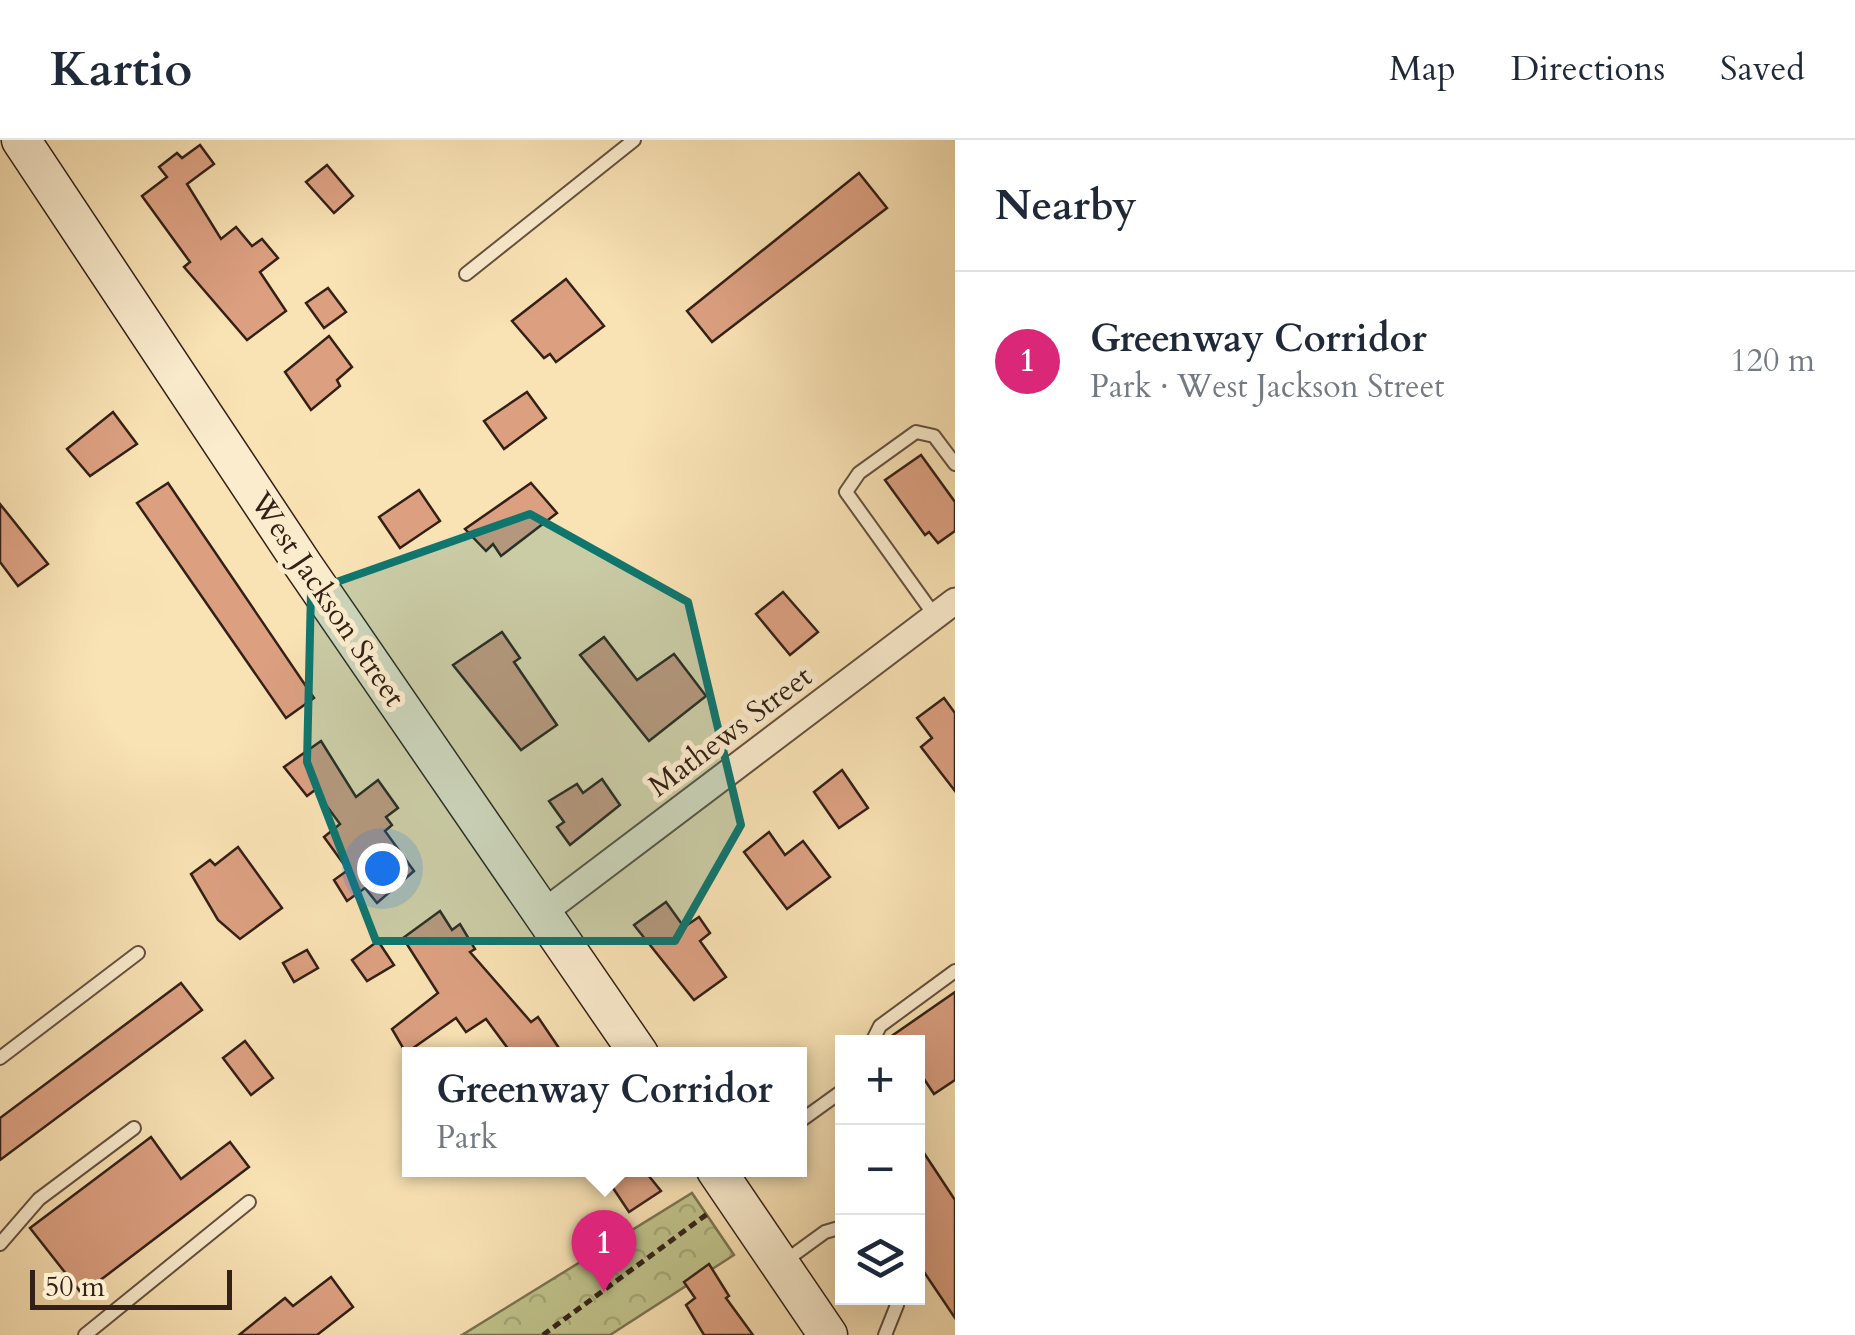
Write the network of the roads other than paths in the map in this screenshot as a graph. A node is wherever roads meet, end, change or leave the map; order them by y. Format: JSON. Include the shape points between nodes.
{"nodes":[{"id":1,"x":21,"y":140,"type":"edge"},
{"id":2,"x":634,"y":140,"type":"edge"},
{"id":3,"x":466,"y":274,"type":"dead end"},
{"id":4,"x":955,"y":464,"type":"edge"},
{"id":5,"x":945,"y":608,"type":"edge"},
{"id":6,"x":544,"y":912,"type":"junction"},
{"id":7,"x":138,"y":953,"type":"dead end"},
{"id":8,"x":955,"y":971,"type":"edge"},
{"id":9,"x":876,"y":1035,"type":"edge"},
{"id":10,"x":634,"y":1047,"type":"edge"},
{"id":11,"x":0,"y":1058,"type":"edge"},
{"id":12,"x":835,"y":1096,"type":"edge"},
{"id":13,"x":807,"y":1116,"type":"edge"},
{"id":14,"x":134,"y":1128,"type":"dead end"},
{"id":15,"x":728,"y":1178,"type":"edge"},
{"id":16,"x":249,"y":1202,"type":"dead end"},
{"id":17,"x":835,"y":1229,"type":"edge"},
{"id":18,"x":0,"y":1244,"type":"edge"},
{"id":19,"x":780,"y":1264,"type":"junction"},
{"id":20,"x":897,"y":1305,"type":"edge"},
{"id":21,"x":85,"y":1335,"type":"edge"},
{"id":22,"x":828,"y":1335,"type":"edge"},
{"id":23,"x":885,"y":1335,"type":"edge"}],
"edges":[{"from":1,"to":6,"type":"street","name":"West Jackson Street"},
{"from":2,"to":3,"type":"lane"},
{"from":4,"to":5,"type":"lane","via":[[934,436],[916,432],[860,473],[846,492]]},
{"from":5,"to":6,"type":"street","name":"Mathews Street"},
{"from":6,"to":10,"type":"street","name":"West Jackson Street"},
{"from":7,"to":11,"type":"lane"},
{"from":8,"to":9,"type":"lane"},
{"from":12,"to":13,"type":"lane"},
{"from":14,"to":18,"type":"lane","via":[[39,1199]]},
{"from":15,"to":19,"type":"street"},
{"from":16,"to":21,"type":"lane"},
{"from":17,"to":19,"type":"lane"},
{"from":19,"to":22,"type":"street"},
{"from":20,"to":23,"type":"lane"}]}
